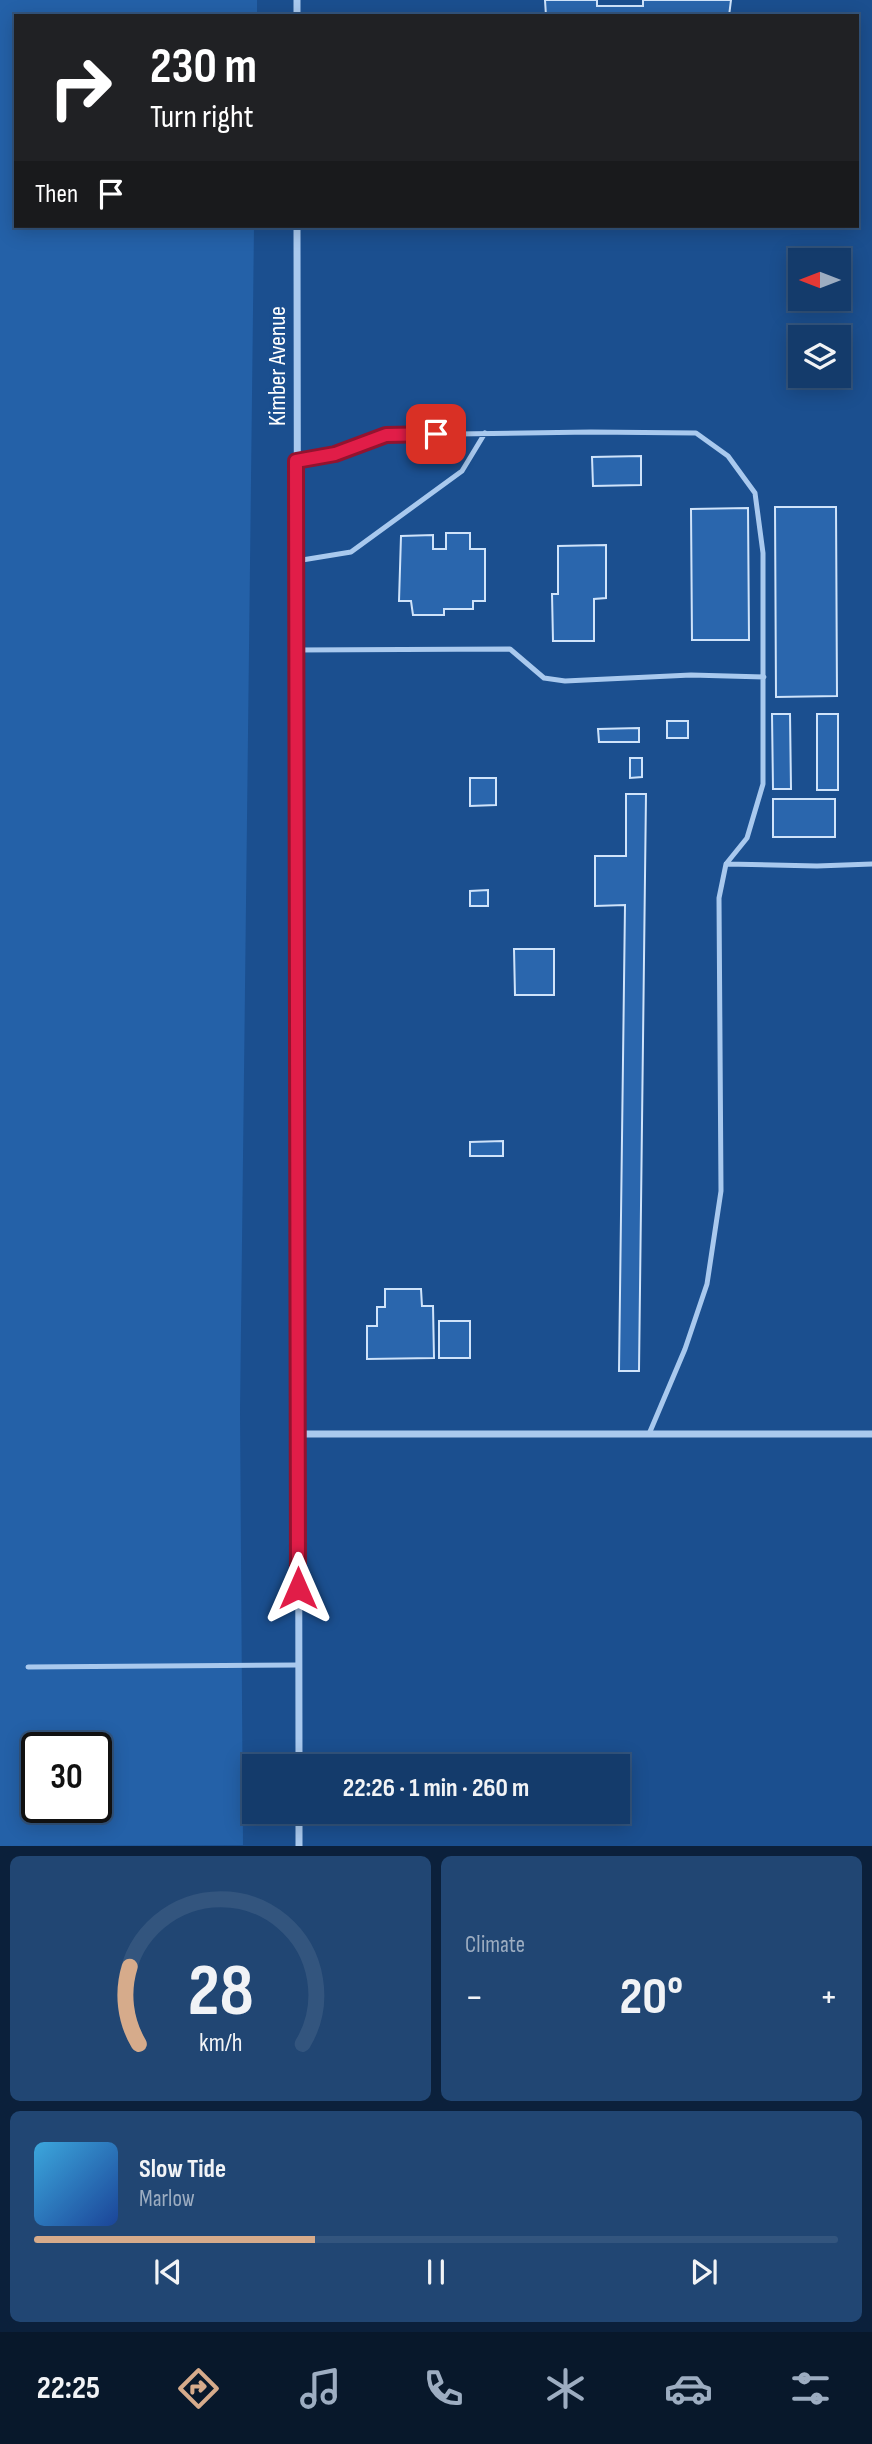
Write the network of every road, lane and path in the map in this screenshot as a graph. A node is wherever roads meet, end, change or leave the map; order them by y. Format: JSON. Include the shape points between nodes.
{"nodes":[{"id":1,"x":297,"y":228,"type":"edge"},
{"id":2,"x":485,"y":433,"type":"junction"},
{"id":3,"x":296,"y":461,"type":"junction"},
{"id":4,"x":296,"y":562,"type":"junction"},
{"id":5,"x":296,"y":650,"type":"junction"},
{"id":6,"x":764,"y":677,"type":"junction"},
{"id":7,"x":726,"y":864,"type":"junction"},
{"id":8,"x":872,"y":864,"type":"edge"},
{"id":9,"x":298,"y":1434,"type":"junction"},
{"id":10,"x":649,"y":1434,"type":"junction"},
{"id":11,"x":872,"y":1434,"type":"edge"},
{"id":12,"x":298,"y":1665,"type":"junction"},
{"id":13,"x":28,"y":1667,"type":"dead end"},
{"id":14,"x":299,"y":1754,"type":"edge"},
{"id":15,"x":299,"y":1824,"type":"edge"},
{"id":16,"x":299,"y":1846,"type":"edge"}],
"edges":[{"from":1,"to":3,"type":"street","name":"Kimber Avenue"},
{"from":2,"to":3,"type":"lane","via":[[386,435],[335,454]]},
{"from":2,"to":4,"type":"lane","via":[[462,471],[351,552]]},
{"from":2,"to":6,"type":"lane","via":[[696,433],[728,456],[755,494],[763,553]]},
{"from":3,"to":4,"type":"street","name":"Kimber Avenue"},
{"from":4,"to":5,"type":"street","name":"Kimber Avenue"},
{"from":5,"to":6,"type":"lane","via":[[510,649],[544,678],[565,681]]},
{"from":5,"to":9,"type":"street","name":"Kimber Avenue"},
{"from":6,"to":7,"type":"lane","via":[[763,784],[747,838]]},
{"from":7,"to":8,"type":"lane"},
{"from":7,"to":10,"type":"lane","via":[[719,898],[721,1191],[707,1284]]},
{"from":9,"to":10,"type":"street"},
{"from":9,"to":12,"type":"street","name":"Kimber Avenue"},
{"from":10,"to":11,"type":"street"},
{"from":12,"to":13,"type":"lane"},
{"from":12,"to":14,"type":"street","name":"Kimber Avenue"},
{"from":15,"to":16,"type":"street"}]}
